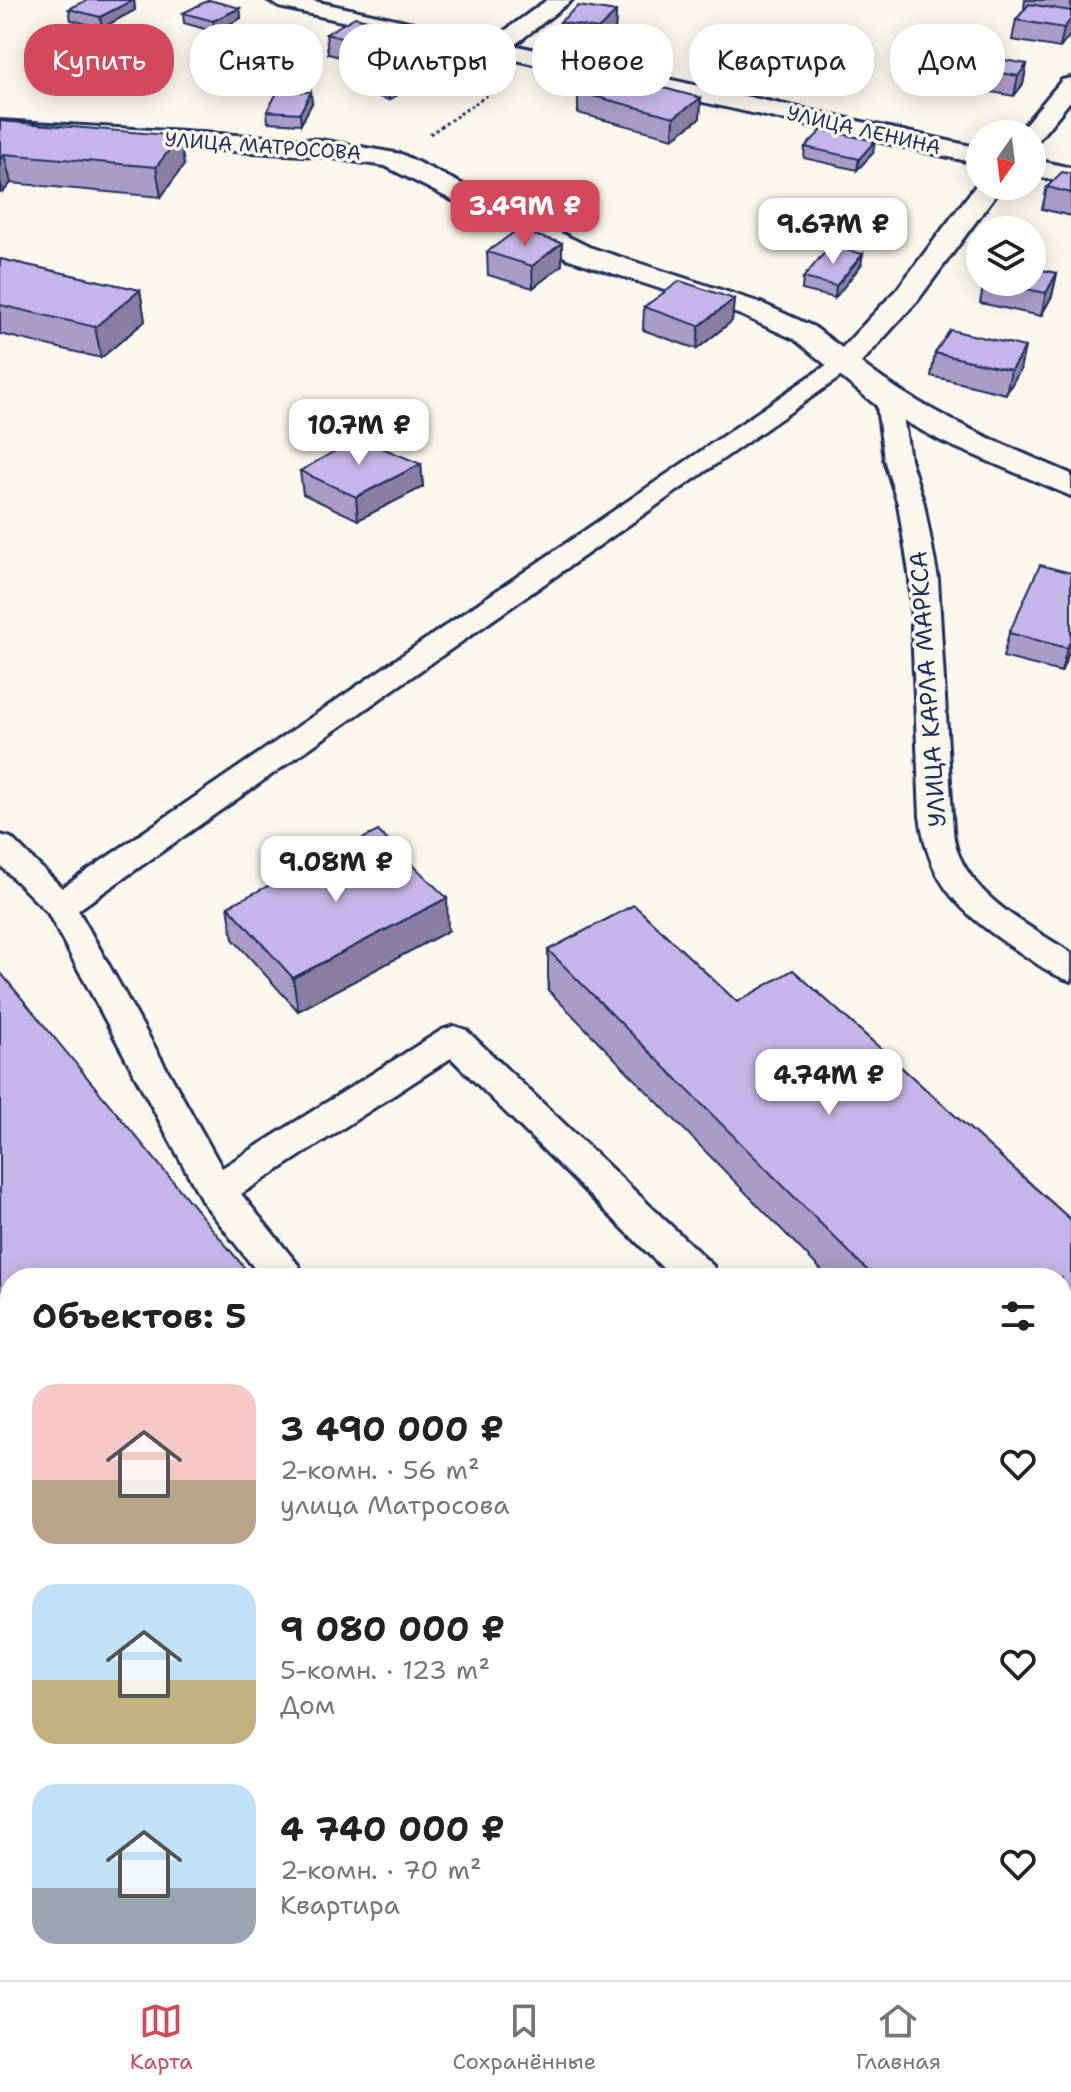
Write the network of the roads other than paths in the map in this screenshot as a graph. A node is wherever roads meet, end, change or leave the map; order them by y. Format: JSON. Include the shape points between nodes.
{"nodes":[{"id":1,"x":279,"y":0,"type":"edge"},
{"id":2,"x":561,"y":0,"type":"edge"},
{"id":3,"x":388,"y":24,"type":"edge"},
{"id":4,"x":516,"y":33,"type":"edge"},
{"id":5,"x":516,"y":53,"type":"edge"},
{"id":6,"x":1071,"y":85,"type":"edge"},
{"id":7,"x":1042,"y":120,"type":"edge"},
{"id":8,"x":0,"y":129,"type":"edge"},
{"id":9,"x":966,"y":153,"type":"edge"},
{"id":10,"x":1046,"y":170,"type":"edge"},
{"id":11,"x":1071,"y":176,"type":"edge"},
{"id":12,"x":978,"y":200,"type":"edge"},
{"id":13,"x":845,"y":363,"type":"junction"},
{"id":14,"x":888,"y":399,"type":"junction"},
{"id":15,"x":1071,"y":486,"type":"edge"},
{"id":16,"x":0,"y":846,"type":"edge"},
{"id":17,"x":60,"y":906,"type":"junction"},
{"id":18,"x":1071,"y":969,"type":"edge"},
{"id":19,"x":216,"y":1191,"type":"junction"},
{"id":20,"x":277,"y":1268,"type":"edge"},
{"id":21,"x":689,"y":1268,"type":"edge"}],
"edges":[{"from":1,"to":3,"type":"street","name":"УЛИЦА ЛЕНИНА"},
{"from":2,"to":4,"type":"street"},
{"from":5,"to":9,"type":"street","name":"УЛИЦА ЛЕНИНА"},
{"from":6,"to":7,"type":"street"},
{"from":8,"to":13,"type":"street","name":"УЛИЦА МАТРОСОВА","via":[[320,148],[392,159],[579,253],[791,327]]},
{"from":10,"to":11,"type":"street"},
{"from":12,"to":13,"type":"street","via":[[908,294]]},
{"from":13,"to":14,"type":"street","name":"УЛИЦА МАТРОСОВА"},
{"from":13,"to":17,"type":"lane"},
{"from":14,"to":15,"type":"street","name":"УЛИЦА МАТРОСОВА","via":[[954,435]]},
{"from":14,"to":18,"type":"lane","name":"УЛИЦА КАРЛА МАРКСА","via":[[924,579],[942,853],[960,885],[990,913]]},
{"from":16,"to":17,"type":"lane"},
{"from":17,"to":19,"type":"lane"},
{"from":19,"to":20,"type":"lane"},
{"from":19,"to":21,"type":"lane","via":[[454,1039]]}]}
